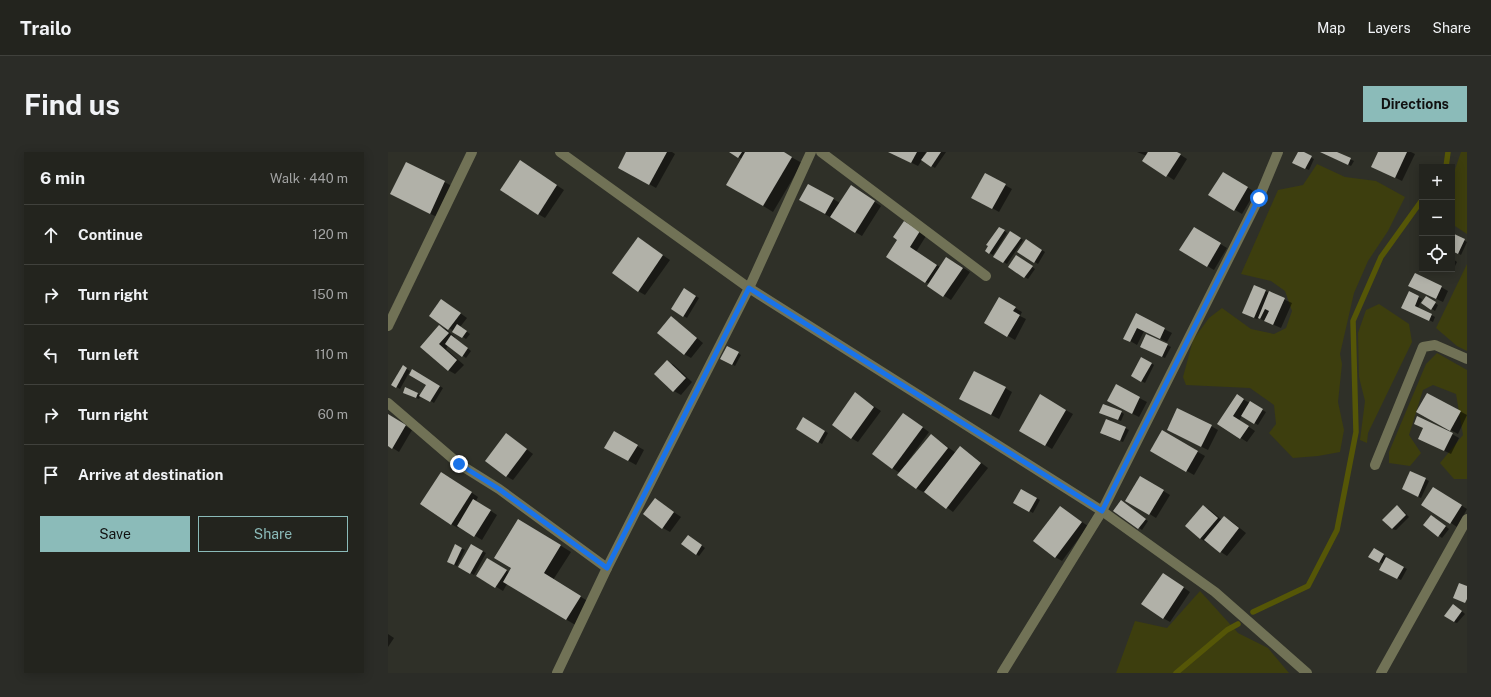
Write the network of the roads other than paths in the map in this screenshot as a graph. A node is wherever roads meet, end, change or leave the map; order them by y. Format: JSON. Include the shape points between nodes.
{"nodes":[{"id":1,"x":472,"y":152,"type":"edge"},
{"id":2,"x":560,"y":152,"type":"edge"},
{"id":3,"x":811,"y":152,"type":"edge"},
{"id":4,"x":821,"y":152,"type":"edge"},
{"id":5,"x":1278,"y":152,"type":"edge"},
{"id":6,"x":986,"y":276,"type":"dead end"},
{"id":7,"x":749,"y":288,"type":"junction"},
{"id":8,"x":388,"y":326,"type":"edge"},
{"id":9,"x":1467,"y":359,"type":"edge"},
{"id":10,"x":388,"y":403,"type":"edge"},
{"id":11,"x":1375,"y":465,"type":"dead end"},
{"id":12,"x":1102,"y":511,"type":"junction"},
{"id":13,"x":1467,"y":519,"type":"edge"},
{"id":14,"x":607,"y":568,"type":"junction"},
{"id":15,"x":557,"y":673,"type":"edge"},
{"id":16,"x":1002,"y":673,"type":"edge"},
{"id":17,"x":1307,"y":673,"type":"edge"},
{"id":18,"x":1381,"y":673,"type":"edge"}],
"edges":[{"from":1,"to":8,"type":"street"},
{"from":2,"to":7,"type":"street"},
{"from":3,"to":7,"type":"street"},
{"from":4,"to":6,"type":"street"},
{"from":5,"to":12,"type":"street","via":[[1259,198]]},
{"from":7,"to":12,"type":"street"},
{"from":7,"to":14,"type":"street"},
{"from":9,"to":11,"type":"street","via":[[1435,345],[1424,347]]},
{"from":10,"to":14,"type":"street","via":[[459,464],[499,489]]},
{"from":12,"to":16,"type":"street"},
{"from":12,"to":17,"type":"street","via":[[1215,592]]},
{"from":13,"to":18,"type":"street"},
{"from":14,"to":15,"type":"street"}]}
